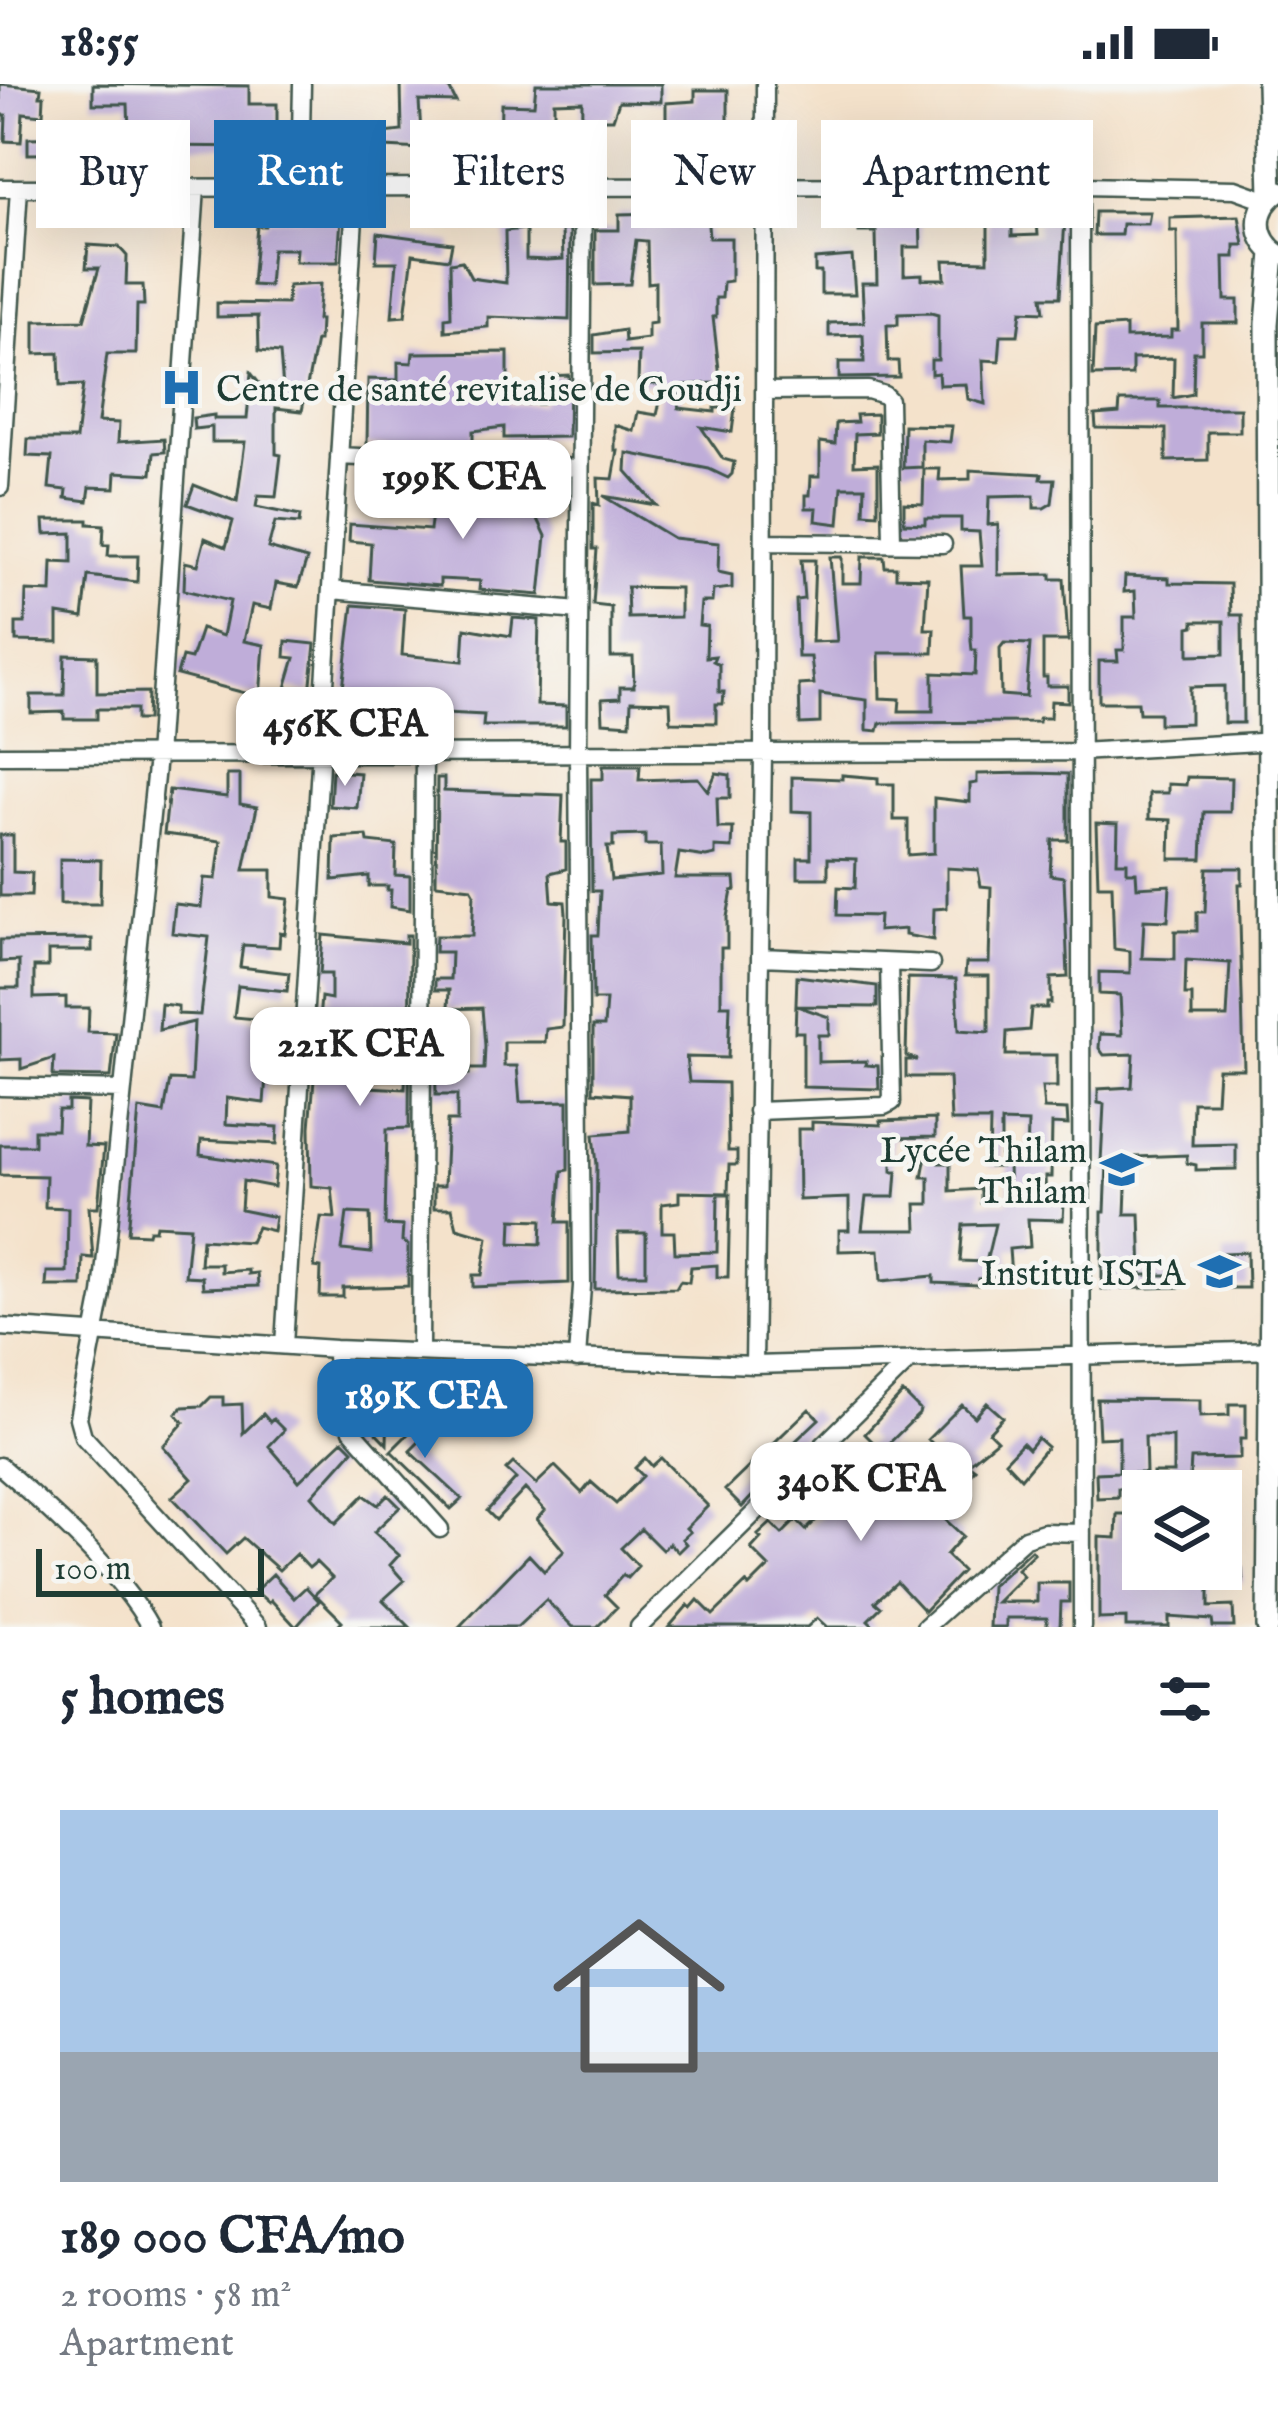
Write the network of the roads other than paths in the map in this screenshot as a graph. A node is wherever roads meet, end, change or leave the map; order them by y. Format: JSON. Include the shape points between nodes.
{"nodes":[{"id":1,"x":302,"y":84,"type":"edge"},
{"id":2,"x":765,"y":84,"type":"edge"},
{"id":3,"x":1268,"y":84,"type":"edge"},
{"id":4,"x":301,"y":120,"type":"edge"},
{"id":5,"x":765,"y":120,"type":"edge"},
{"id":6,"x":1093,"y":186,"type":"edge"},
{"id":7,"x":214,"y":187,"type":"edge"},
{"id":8,"x":10,"y":188,"type":"edge"},
{"id":9,"x":196,"y":188,"type":"junction"},
{"id":10,"x":1272,"y":196,"type":"edge"},
{"id":11,"x":353,"y":228,"type":"edge"},
{"id":12,"x":583,"y":228,"type":"edge"},
{"id":13,"x":764,"y":228,"type":"edge"},
{"id":14,"x":1080,"y":228,"type":"edge"},
{"id":15,"x":1275,"y":254,"type":"edge"},
{"id":16,"x":764,"y":391,"type":"junction"},
{"id":17,"x":339,"y":456,"type":"junction"},
{"id":18,"x":580,"y":468,"type":"junction"},
{"id":19,"x":0,"y":487,"type":"edge"},
{"id":20,"x":764,"y":542,"type":"junction"},
{"id":21,"x":892,"y":542,"type":"junction"},
{"id":22,"x":943,"y":544,"type":"dead end"},
{"id":23,"x":1273,"y":559,"type":"edge"},
{"id":24,"x":331,"y":590,"type":"junction"},
{"id":25,"x":579,"y":611,"type":"junction"},
{"id":26,"x":1272,"y":741,"type":"edge"},
{"id":27,"x":1078,"y":752,"type":"junction"},
{"id":28,"x":320,"y":754,"type":"junction"},
{"id":29,"x":424,"y":754,"type":"junction"},
{"id":30,"x":578,"y":754,"type":"junction"},
{"id":31,"x":763,"y":754,"type":"junction"},
{"id":32,"x":0,"y":755,"type":"edge"},
{"id":33,"x":157,"y":757,"type":"junction"},
{"id":34,"x":760,"y":957,"type":"junction"},
{"id":35,"x":889,"y":962,"type":"junction"},
{"id":36,"x":931,"y":964,"type":"dead end"},
{"id":37,"x":1274,"y":976,"type":"edge"},
{"id":38,"x":0,"y":1087,"type":"edge"},
{"id":39,"x":123,"y":1090,"type":"junction"},
{"id":40,"x":758,"y":1111,"type":"junction"},
{"id":41,"x":1274,"y":1174,"type":"edge"},
{"id":42,"x":0,"y":1327,"type":"edge"},
{"id":43,"x":96,"y":1332,"type":"junction"},
{"id":44,"x":284,"y":1346,"type":"junction"},
{"id":45,"x":335,"y":1349,"type":"junction"},
{"id":46,"x":1273,"y":1350,"type":"edge"},
{"id":47,"x":420,"y":1351,"type":"junction"},
{"id":48,"x":1082,"y":1354,"type":"junction"},
{"id":49,"x":578,"y":1359,"type":"junction"},
{"id":50,"x":910,"y":1360,"type":"junction"},
{"id":51,"x":754,"y":1365,"type":"junction"},
{"id":52,"x":1273,"y":1378,"type":"edge"},
{"id":53,"x":0,"y":1466,"type":"edge"},
{"id":54,"x":440,"y":1528,"type":"dead end"},
{"id":55,"x":1082,"y":1533,"type":"junction"},
{"id":56,"x":150,"y":1627,"type":"edge"},
{"id":57,"x":258,"y":1627,"type":"edge"},
{"id":58,"x":639,"y":1627,"type":"edge"},
{"id":59,"x":925,"y":1627,"type":"edge"},
{"id":60,"x":1082,"y":1627,"type":"edge"},
{"id":61,"x":1268,"y":1627,"type":"edge"}],
"edges":[{"from":1,"to":4,"type":"street"},
{"from":2,"to":5,"type":"street"},
{"from":3,"to":10,"type":"main road"},
{"from":6,"to":10,"type":"street"},
{"from":7,"to":9,"type":"street"},
{"from":8,"to":9,"type":"street"},
{"from":8,"to":19,"type":"street"},
{"from":9,"to":33,"type":"street"},
{"from":10,"to":15,"type":"main road","via":[[1260,211],[1259,234]]},
{"from":11,"to":17,"type":"street"},
{"from":12,"to":18,"type":"street"},
{"from":13,"to":16,"type":"street"},
{"from":14,"to":27,"type":"street"},
{"from":15,"to":23,"type":"main road","via":[[1267,324]]},
{"from":16,"to":20,"type":"street"},
{"from":16,"to":21,"type":"street","via":[[868,391],[889,400]]},
{"from":17,"to":18,"type":"street"},
{"from":17,"to":24,"type":"street"},
{"from":18,"to":25,"type":"street"},
{"from":20,"to":21,"type":"street"},
{"from":20,"to":31,"type":"street"},
{"from":21,"to":22,"type":"street"},
{"from":23,"to":26,"type":"main road"},
{"from":24,"to":25,"type":"street"},
{"from":24,"to":28,"type":"street"},
{"from":25,"to":30,"type":"street"},
{"from":26,"to":27,"type":"street"},
{"from":26,"to":37,"type":"main road"},
{"from":27,"to":31,"type":"street"},
{"from":27,"to":48,"type":"street"},
{"from":28,"to":29,"type":"street"},
{"from":28,"to":33,"type":"street"},
{"from":28,"to":44,"type":"street"},
{"from":29,"to":30,"type":"street"},
{"from":29,"to":47,"type":"street"},
{"from":30,"to":31,"type":"street"},
{"from":30,"to":49,"type":"street"},
{"from":31,"to":34,"type":"street"},
{"from":32,"to":33,"type":"street"},
{"from":33,"to":39,"type":"street"},
{"from":34,"to":35,"type":"street"},
{"from":34,"to":40,"type":"street"},
{"from":35,"to":36,"type":"street"},
{"from":35,"to":40,"type":"street","via":[[892,1102]]},
{"from":37,"to":41,"type":"main road"},
{"from":38,"to":39,"type":"street"},
{"from":39,"to":43,"type":"street"},
{"from":40,"to":51,"type":"street"},
{"from":41,"to":46,"type":"main road"},
{"from":42,"to":43,"type":"street"},
{"from":43,"to":44,"type":"street"},
{"from":43,"to":57,"type":"street","via":[[78,1418],[83,1436]]},
{"from":44,"to":45,"type":"street"},
{"from":45,"to":47,"type":"street"},
{"from":45,"to":54,"type":"street","via":[[352,1430]]},
{"from":46,"to":48,"type":"street"},
{"from":46,"to":52,"type":"main road"},
{"from":47,"to":49,"type":"street"},
{"from":48,"to":50,"type":"street"},
{"from":48,"to":55,"type":"street"},
{"from":49,"to":51,"type":"street"},
{"from":50,"to":51,"type":"street"},
{"from":50,"to":58,"type":"street"},
{"from":52,"to":61,"type":"main road"},
{"from":53,"to":56,"type":"street"},
{"from":55,"to":59,"type":"street","via":[[1024,1538]]},
{"from":55,"to":60,"type":"street"}]}
